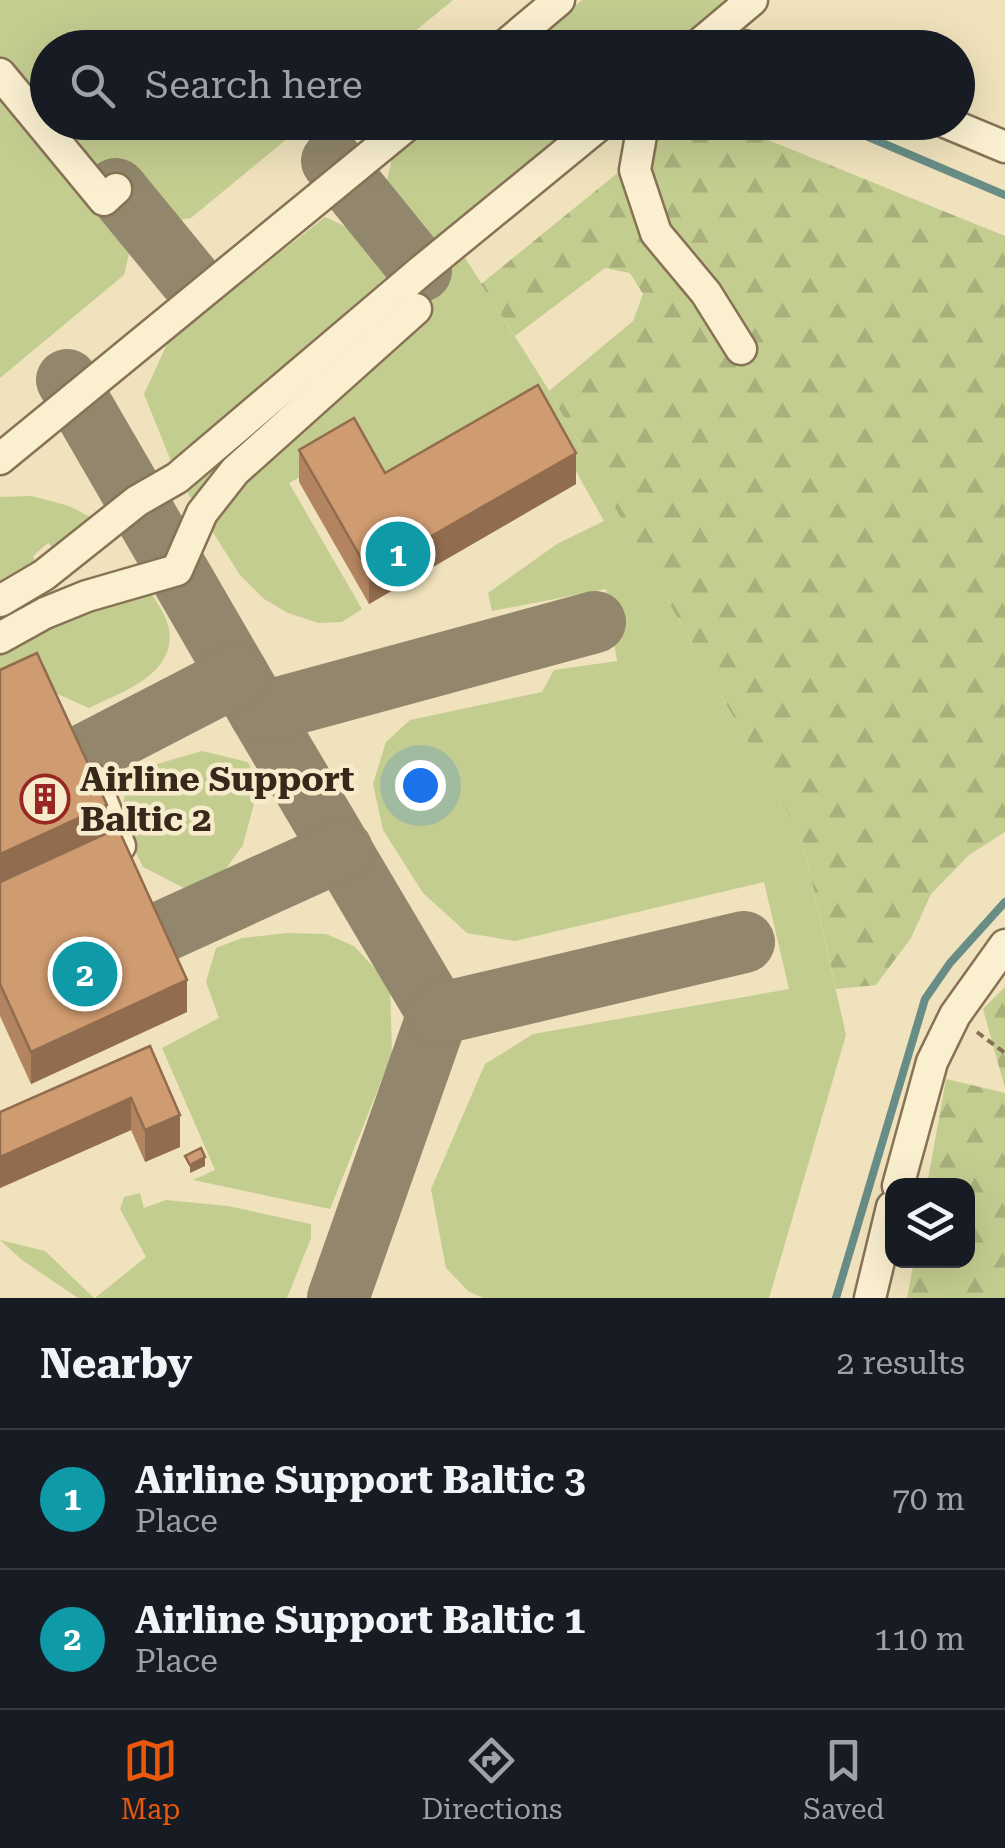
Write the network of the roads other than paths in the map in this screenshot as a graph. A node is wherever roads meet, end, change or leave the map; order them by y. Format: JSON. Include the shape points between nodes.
{"nodes":[{"id":1,"x":559,"y":0,"type":"edge"},
{"id":2,"x":752,"y":0,"type":"edge"},
{"id":3,"x":523,"y":30,"type":"edge"},
{"id":4,"x":716,"y":30,"type":"edge"},
{"id":5,"x":0,"y":74,"type":"edge"},
{"id":6,"x":30,"y":110,"type":"edge"},
{"id":7,"x":975,"y":135,"type":"edge"},
{"id":8,"x":54,"y":140,"type":"edge"},
{"id":9,"x":389,"y":140,"type":"edge"},
{"id":10,"x":581,"y":140,"type":"edge"},
{"id":11,"x":640,"y":140,"type":"edge"},
{"id":12,"x":1005,"y":147,"type":"edge"},
{"id":13,"x":116,"y":189,"type":"dead end"},
{"id":14,"x":416,"y":309,"type":"dead end"},
{"id":15,"x":741,"y":349,"type":"dead end"},
{"id":16,"x":0,"y":458,"type":"edge"},
{"id":17,"x":0,"y":601,"type":"edge"},
{"id":18,"x":0,"y":638,"type":"edge"},
{"id":19,"x":83,"y":755,"type":"edge"},
{"id":20,"x":86,"y":861,"type":"edge"},
{"id":21,"x":1005,"y":945,"type":"edge"},
{"id":22,"x":900,"y":1178,"type":"edge"},
{"id":23,"x":885,"y":1236,"type":"edge"},
{"id":24,"x":870,"y":1298,"type":"edge"}],
"edges":[{"from":1,"to":3,"type":"lane"},
{"from":2,"to":4,"type":"lane"},
{"from":5,"to":6,"type":"lane"},
{"from":7,"to":12,"type":"lane"},
{"from":8,"to":13,"type":"lane","via":[[104,200]]},
{"from":9,"to":16,"type":"lane"},
{"from":10,"to":17,"type":"lane","via":[[176,478]]},
{"from":11,"to":15,"type":"lane","via":[[635,170],[656,234],[706,293]]},
{"from":14,"to":18,"type":"lane","via":[[235,471],[202,513],[177,570],[87,596]]},
{"from":19,"to":20,"type":"lane","via":[[124,854]]},
{"from":21,"to":22,"type":"lane","via":[[954,1015],[932,1062]]},
{"from":23,"to":24,"type":"lane"}]}
